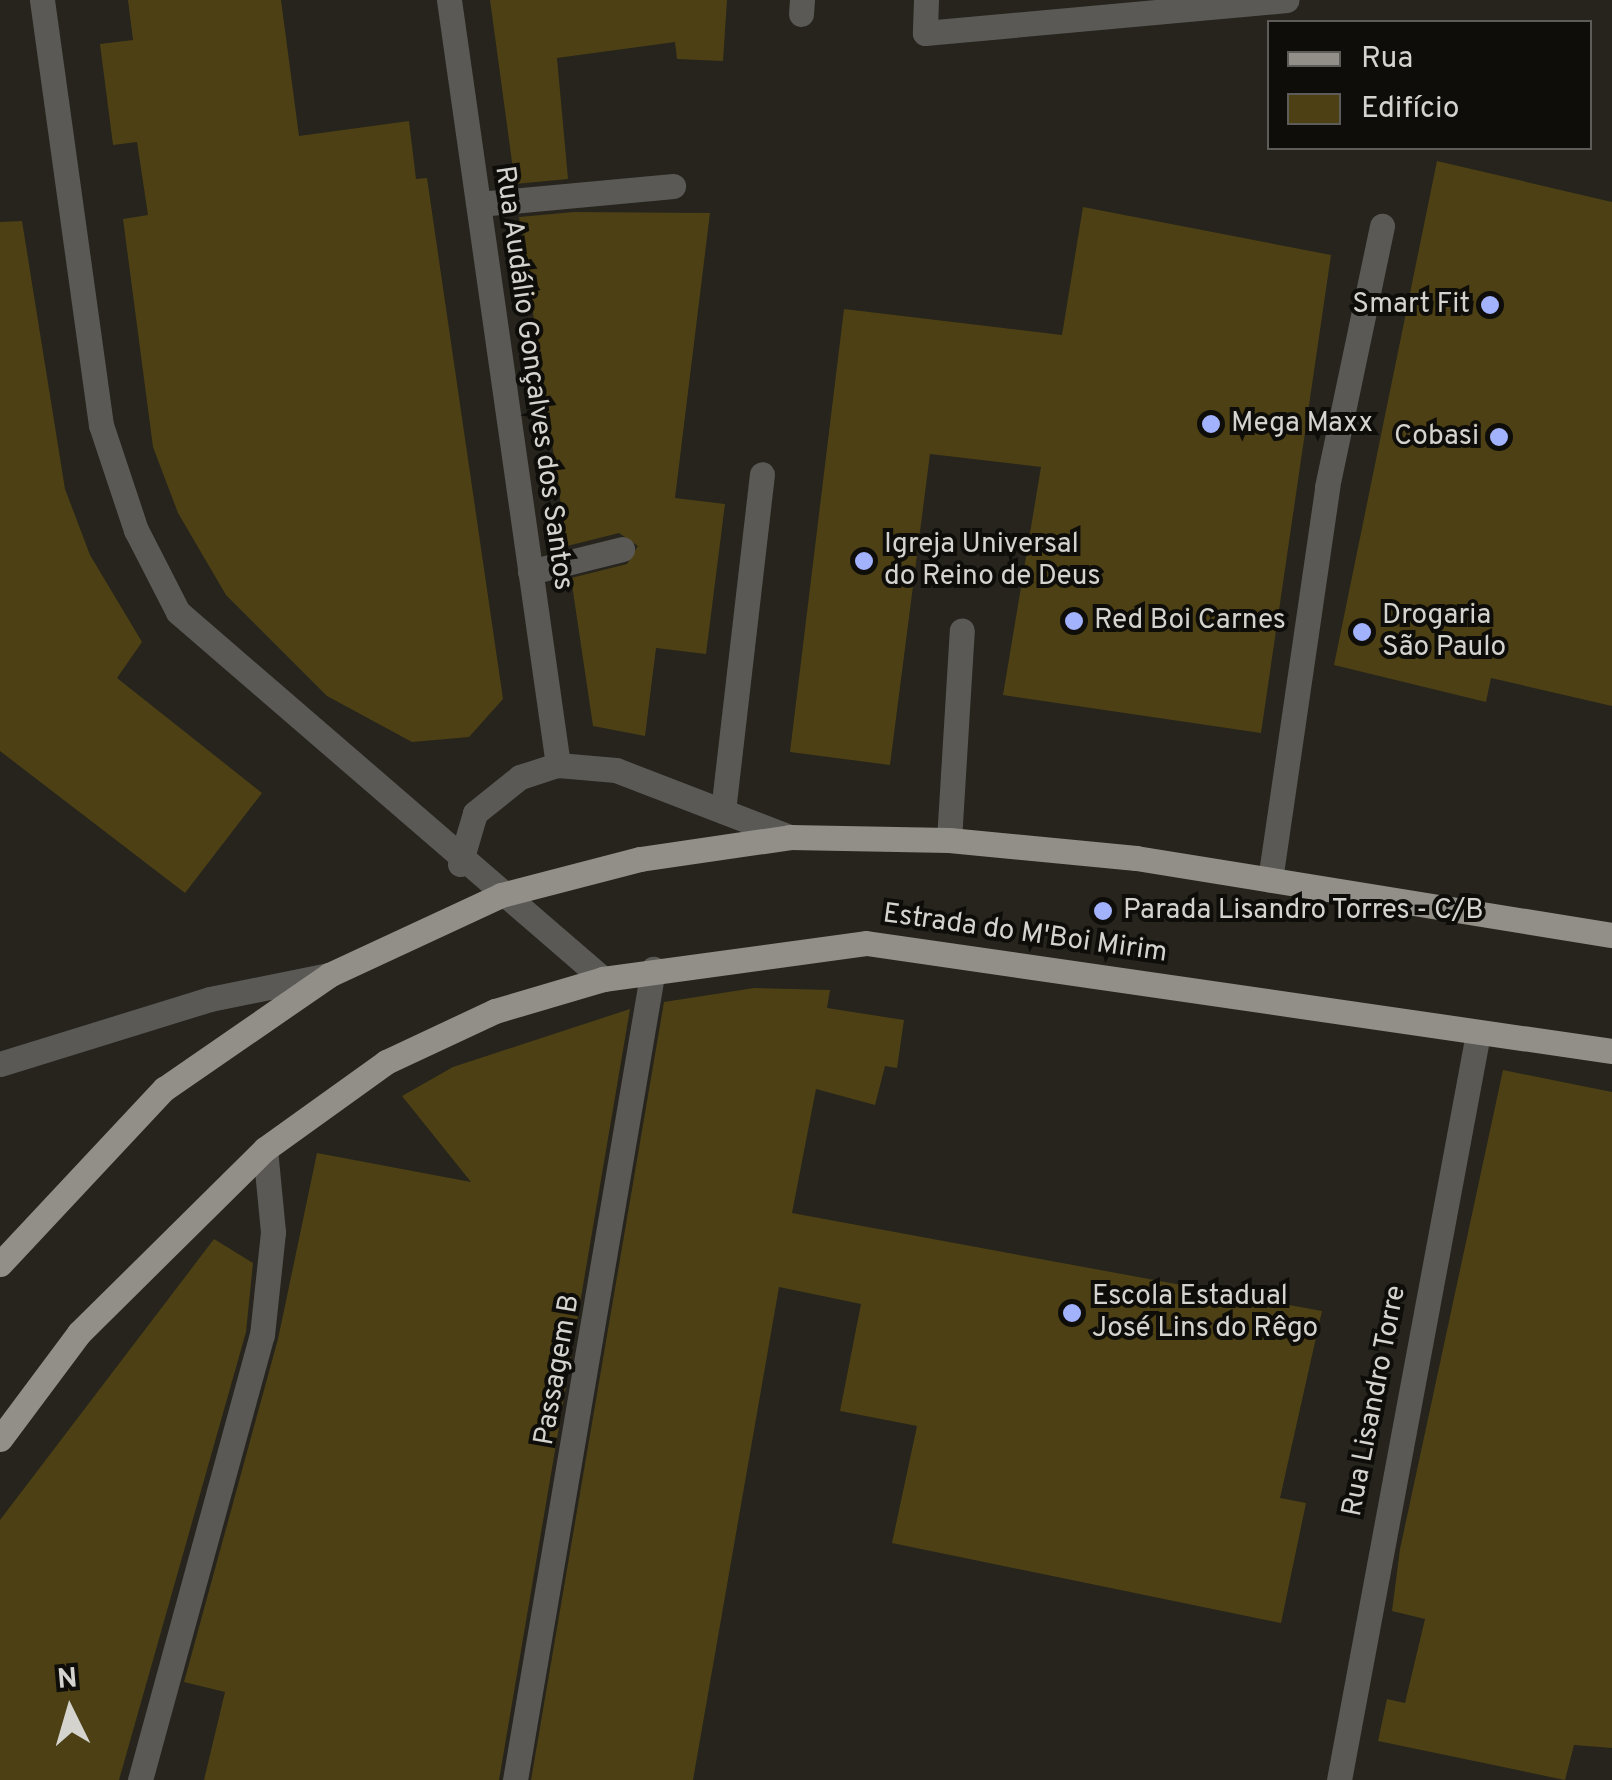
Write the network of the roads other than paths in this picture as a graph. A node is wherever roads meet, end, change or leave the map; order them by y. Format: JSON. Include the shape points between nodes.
{"nodes":[{"id":1,"x":42,"y":0,"type":"edge"},
{"id":2,"x":449,"y":0,"type":"edge"},
{"id":3,"x":926,"y":0,"type":"edge"},
{"id":4,"x":1286,"y":0,"type":"edge"},
{"id":5,"x":672,"y":186,"type":"dead end"},
{"id":6,"x":479,"y":204,"type":"junction"},
{"id":7,"x":1382,"y":226,"type":"dead end"},
{"id":8,"x":762,"y":474,"type":"dead end"},
{"id":9,"x":622,"y":549,"type":"dead end"},
{"id":10,"x":530,"y":572,"type":"junction"},
{"id":11,"x":962,"y":630,"type":"dead end"},
{"id":12,"x":558,"y":765,"type":"junction"},
{"id":13,"x":724,"y":811,"type":"junction"},
{"id":14,"x":790,"y":836,"type":"junction"},
{"id":15,"x":948,"y":840,"type":"junction"},
{"id":16,"x":460,"y":864,"type":"junction"},
{"id":17,"x":1270,"y":880,"type":"junction"},
{"id":18,"x":502,"y":895,"type":"junction"},
{"id":19,"x":1612,"y":935,"type":"edge"},
{"id":20,"x":654,"y":969,"type":"junction"},
{"id":21,"x":329,"y":975,"type":"junction"},
{"id":22,"x":603,"y":978,"type":"junction"},
{"id":23,"x":1478,"y":1034,"type":"junction"},
{"id":24,"x":1612,"y":1051,"type":"edge"},
{"id":25,"x":0,"y":1064,"type":"edge"},
{"id":26,"x":266,"y":1149,"type":"junction"},
{"id":27,"x":0,"y":1264,"type":"edge"},
{"id":28,"x":0,"y":1439,"type":"edge"},
{"id":29,"x":141,"y":1777,"type":"edge"},
{"id":30,"x":515,"y":1780,"type":"edge"},
{"id":31,"x":1339,"y":1780,"type":"edge"}],
"edges":[{"from":1,"to":16,"type":"street","via":[[100,426],[136,530],[178,612]]},
{"from":2,"to":6,"type":"street","name":"Rua Audálio Gonçalves dos Santos"},
{"from":3,"to":4,"type":"street","via":[[925,33]]},
{"from":5,"to":6,"type":"street"},
{"from":6,"to":10,"type":"street","name":"Rua Audálio Gonçalves dos Santos"},
{"from":7,"to":17,"type":"street","via":[[1324,505]]},
{"from":8,"to":13,"type":"street"},
{"from":9,"to":10,"type":"street"},
{"from":10,"to":12,"type":"street","name":"Rua Audálio Gonçalves dos Santos"},
{"from":11,"to":15,"type":"street"},
{"from":12,"to":13,"type":"street","via":[[616,770]]},
{"from":12,"to":16,"type":"street","via":[[520,777],[475,813]]},
{"from":13,"to":14,"type":"street"},
{"from":14,"to":15,"type":"main road"},
{"from":14,"to":18,"type":"main road","via":[[640,859]]},
{"from":15,"to":17,"type":"main road"},
{"from":16,"to":18,"type":"street"},
{"from":17,"to":19,"type":"main road"},
{"from":18,"to":21,"type":"main road"},
{"from":18,"to":22,"type":"street"},
{"from":20,"to":22,"type":"main road","name":"Estrada do M'Boi Mirim"},
{"from":20,"to":23,"type":"main road","name":"Estrada do M'Boi Mirim","via":[[866,943]]},
{"from":20,"to":30,"type":"street","name":"Passagem B"},
{"from":21,"to":25,"type":"street","via":[[210,999]]},
{"from":21,"to":27,"type":"main road","via":[[164,1089]]},
{"from":22,"to":26,"type":"main road","name":"Estrada do M'Boi Mirim","via":[[494,1012],[386,1062]]},
{"from":23,"to":24,"type":"main road","name":"Estrada do M'Boi Mirim"},
{"from":23,"to":31,"type":"street","name":"Rua Lisandro Torre"},
{"from":26,"to":28,"type":"main road","name":"Estrada do M'Boi Mirim","via":[[79,1333]]},
{"from":26,"to":29,"type":"street","via":[[273,1248],[262,1335]]}]}
